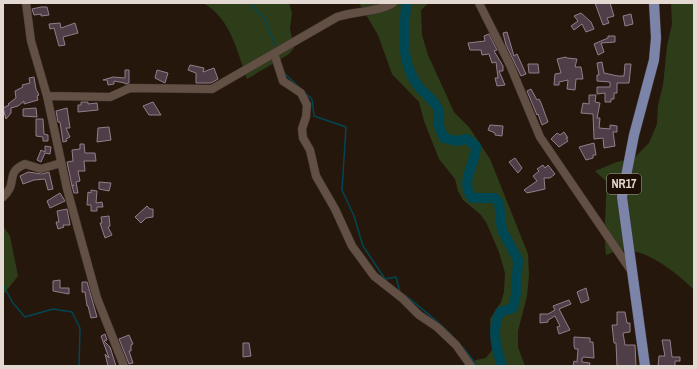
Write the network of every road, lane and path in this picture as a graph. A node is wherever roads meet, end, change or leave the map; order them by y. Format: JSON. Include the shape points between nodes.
{"nodes":[{"id":1,"x":26,"y":3,"type":"edge"},
{"id":2,"x":393,"y":3,"type":"edge"},
{"id":3,"x":479,"y":3,"type":"edge"},
{"id":4,"x":654,"y":3,"type":"edge"},
{"id":5,"x":274,"y":53,"type":"junction"},
{"id":6,"x":47,"y":96,"type":"junction"},
{"id":7,"x":62,"y":163,"type":"junction"},
{"id":8,"x":3,"y":197,"type":"edge"},
{"id":9,"x":632,"y":272,"type":"junction"},
{"id":10,"x":124,"y":366,"type":"edge"},
{"id":11,"x":471,"y":366,"type":"edge"},
{"id":12,"x":646,"y":366,"type":"edge"}],
"edges":[{"from":1,"to":6,"type":"street","via":[[31,41]]},
{"from":2,"to":5,"type":"street","via":[[381,10],[360,11],[337,17]]},
{"from":3,"to":9,"type":"street","via":[[510,65],[540,137]]},
{"from":4,"to":9,"type":"main road","number":"NR17","via":[[654,60],[634,135],[622,197]]},
{"from":5,"to":6,"type":"street","via":[[209,90],[130,88],[110,97]]},
{"from":5,"to":11,"type":"street","via":[[283,81],[301,93],[307,105],[302,129],[303,138],[310,150],[316,176],[352,246],[374,276],[437,327],[456,345]]},
{"from":6,"to":7,"type":"street"},
{"from":7,"to":8,"type":"street","via":[[40,169],[25,164],[16,168],[12,185]]},
{"from":7,"to":10,"type":"street","via":[[97,298]]},
{"from":9,"to":12,"type":"main road","number":"NR17"}]}
